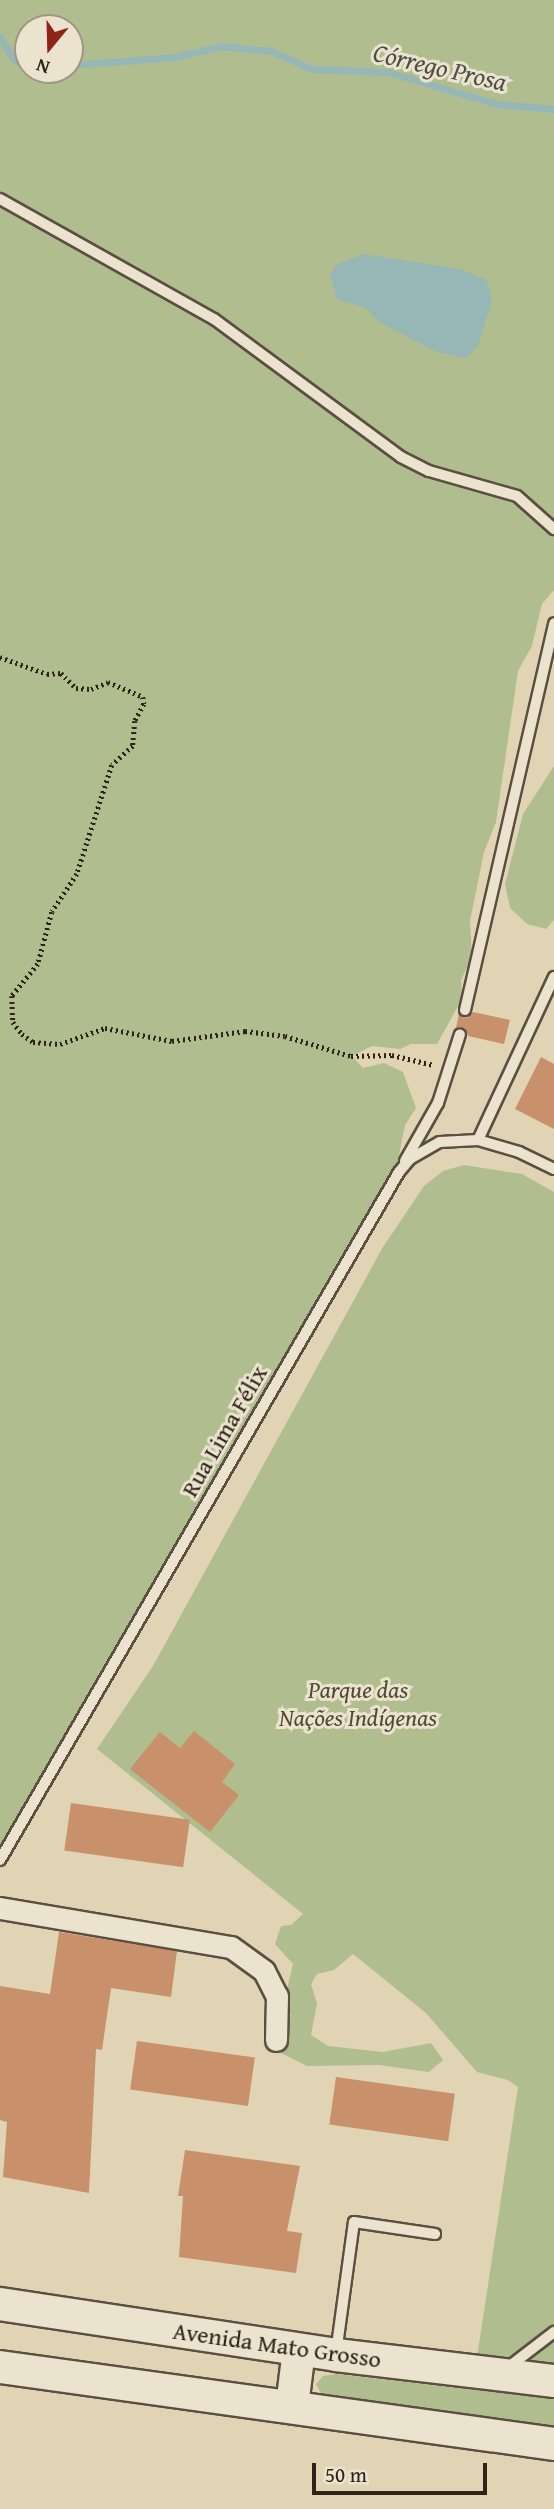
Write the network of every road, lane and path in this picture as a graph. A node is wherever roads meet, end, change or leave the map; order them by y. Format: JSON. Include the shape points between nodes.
{"nodes":[{"id":1,"x":0,"y":199,"type":"edge"},
{"id":2,"x":554,"y":529,"type":"edge"},
{"id":3,"x":554,"y":623,"type":"edge"},
{"id":4,"x":0,"y":657,"type":"edge"},
{"id":5,"x":554,"y":977,"type":"edge"},
{"id":6,"x":465,"y":1010,"type":"dead end"},
{"id":7,"x":460,"y":1034,"type":"dead end"},
{"id":8,"x":452,"y":1069,"type":"junction"},
{"id":9,"x":478,"y":1140,"type":"junction"},
{"id":10,"x":554,"y":1169,"type":"edge"},
{"id":11,"x":399,"y":1172,"type":"junction"},
{"id":12,"x":0,"y":1860,"type":"edge"},
{"id":13,"x":0,"y":1909,"type":"edge"},
{"id":14,"x":276,"y":2040,"type":"dead end"},
{"id":15,"x":435,"y":2234,"type":"dead end"},
{"id":16,"x":0,"y":2305,"type":"edge"},
{"id":17,"x":554,"y":2332,"type":"edge"},
{"id":18,"x":299,"y":2350,"type":"junction"},
{"id":19,"x":336,"y":2356,"type":"junction"},
{"id":20,"x":0,"y":2367,"type":"edge"},
{"id":21,"x":500,"y":2373,"type":"junction"},
{"id":22,"x":554,"y":2381,"type":"edge"},
{"id":23,"x":292,"y":2406,"type":"junction"},
{"id":24,"x":554,"y":2444,"type":"edge"}],
"edges":[{"from":1,"to":2,"type":"lane","via":[[214,319],[401,457],[429,471],[517,496]]},
{"from":3,"to":6,"type":"lane"},
{"from":4,"to":8,"type":"path","via":[[47,674],[61,673],[76,688],[91,689],[108,682],[143,697],[144,704],[135,721],[133,746],[112,765],[77,874],[52,912],[38,964],[12,996],[13,1022],[22,1034],[33,1042],[60,1044],[105,1028],[172,1041],[245,1031],[351,1056],[392,1055]]},
{"from":5,"to":9,"type":"lane"},
{"from":7,"to":8,"type":"lane"},
{"from":8,"to":11,"type":"lane"},
{"from":9,"to":10,"type":"lane","name":"Rua Lima Félix"},
{"from":9,"to":11,"type":"lane","name":"Rua Lima Félix","via":[[440,1142],[410,1159]]},
{"from":11,"to":12,"type":"lane","name":"Rua Lima Félix"},
{"from":13,"to":14,"type":"street","via":[[231,1947],[264,1971],[277,1996]]},
{"from":15,"to":19,"type":"lane","via":[[354,2222]]},
{"from":16,"to":18,"type":"main road","name":"Avenida Mato Grosso"},
{"from":17,"to":21,"type":"lane"},
{"from":18,"to":19,"type":"main road","name":"Avenida Mato Grosso"},
{"from":18,"to":23,"type":"main road"},
{"from":19,"to":21,"type":"main road","name":"Avenida Mato Grosso"},
{"from":20,"to":23,"type":"main road"},
{"from":21,"to":22,"type":"main road","name":"Avenida Mato Grosso"},
{"from":23,"to":24,"type":"main road"}]}
